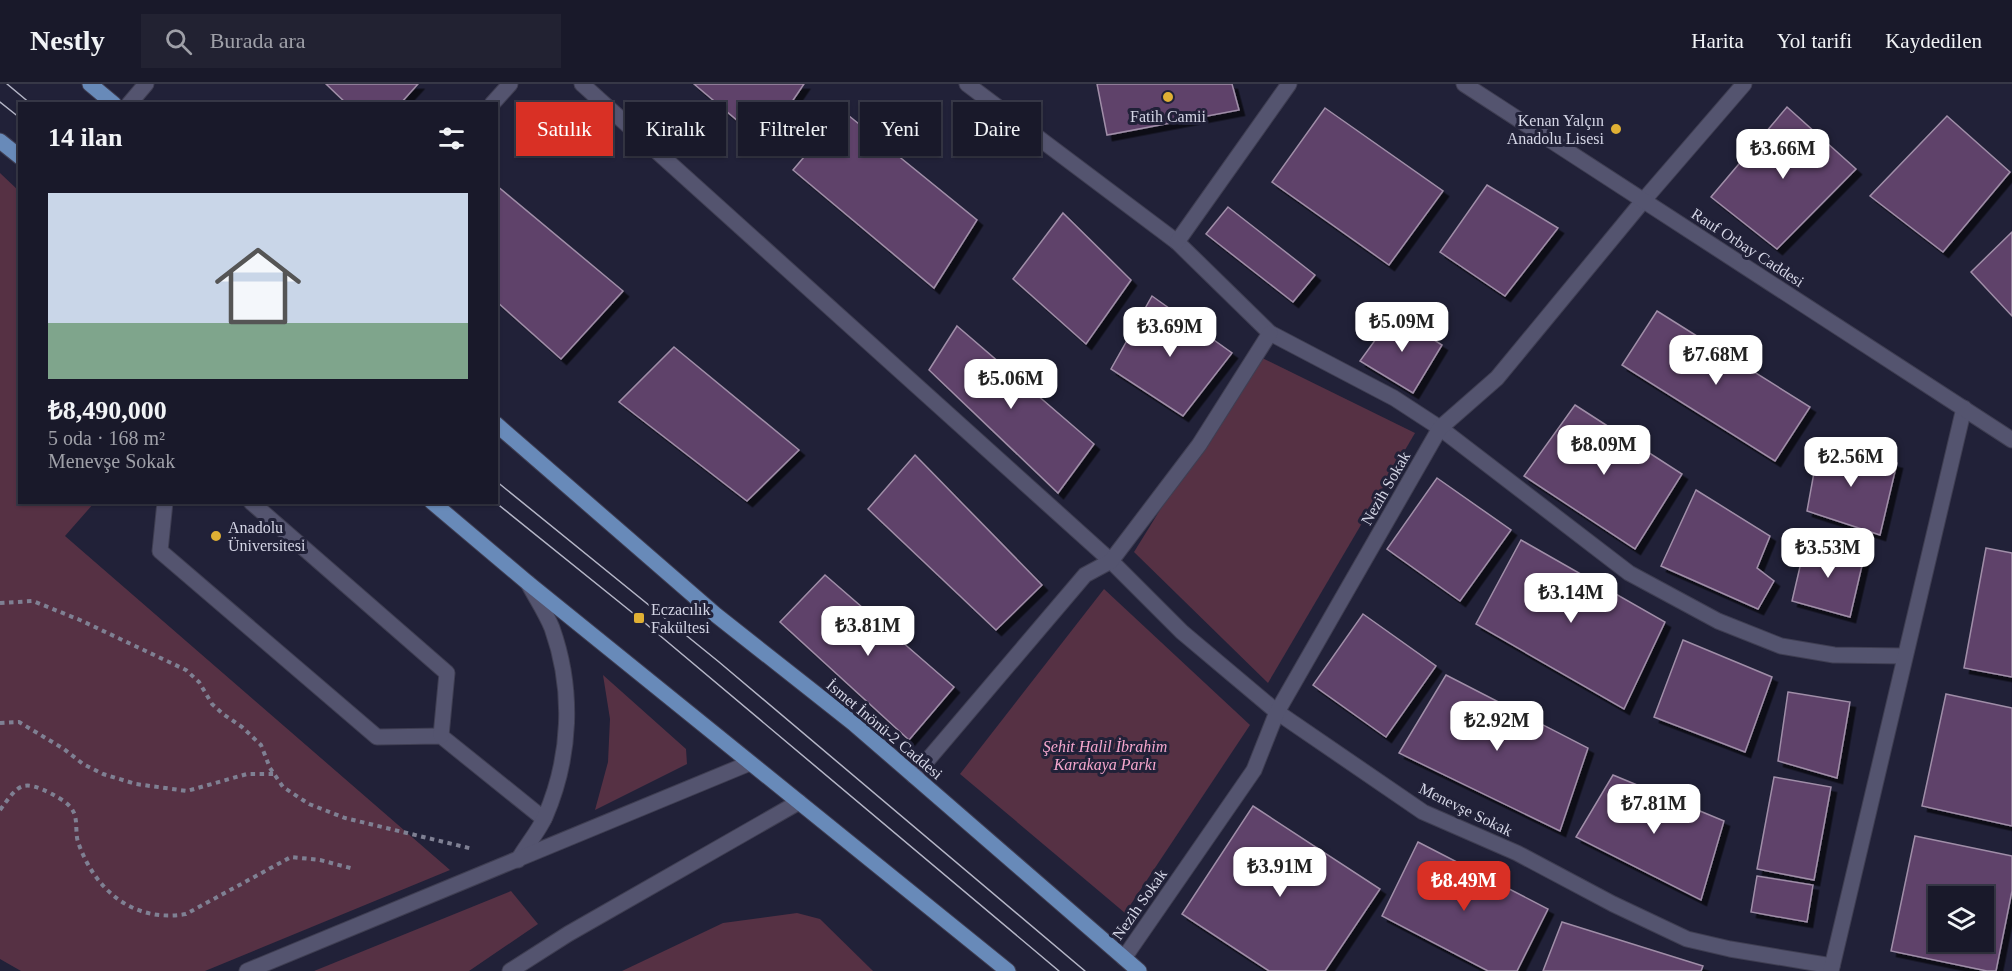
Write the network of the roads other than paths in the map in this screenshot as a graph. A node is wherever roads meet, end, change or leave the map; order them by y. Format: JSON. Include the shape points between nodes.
{"nodes":[{"id":1,"x":90,"y":84,"type":"edge"},
{"id":2,"x":146,"y":84,"type":"edge"},
{"id":3,"x":510,"y":84,"type":"edge"},
{"id":4,"x":582,"y":84,"type":"edge"},
{"id":5,"x":968,"y":84,"type":"edge"},
{"id":6,"x":1289,"y":84,"type":"edge"},
{"id":7,"x":1464,"y":84,"type":"edge"},
{"id":8,"x":1744,"y":84,"type":"edge"},
{"id":9,"x":112,"y":102,"type":"edge"},
{"id":10,"x":131,"y":102,"type":"edge"},
{"id":11,"x":494,"y":102,"type":"edge"},
{"id":12,"x":0,"y":141,"type":"edge"},
{"id":13,"x":18,"y":155,"type":"edge"},
{"id":14,"x":1643,"y":201,"type":"junction"},
{"id":15,"x":1177,"y":242,"type":"junction"},
{"id":16,"x":1270,"y":333,"type":"junction"},
{"id":17,"x":1964,"y":408,"type":"junction"},
{"id":18,"x":498,"y":426,"type":"edge"},
{"id":19,"x":1440,"y":428,"type":"junction"},
{"id":20,"x":2012,"y":440,"type":"edge"},
{"id":21,"x":165,"y":504,"type":"edge"},
{"id":22,"x":253,"y":504,"type":"edge"},
{"id":23,"x":434,"y":504,"type":"edge"},
{"id":24,"x":1112,"y":561,"type":"junction"},
{"id":25,"x":528,"y":583,"type":"junction"},
{"id":26,"x":1905,"y":656,"type":"junction"},
{"id":27,"x":1277,"y":712,"type":"junction"},
{"id":28,"x":441,"y":736,"type":"junction"},
{"id":29,"x":750,"y":763,"type":"junction"},
{"id":30,"x":914,"y":776,"type":"junction"},
{"id":31,"x":799,"y":802,"type":"junction"},
{"id":32,"x":544,"y":819,"type":"junction"},
{"id":33,"x":518,"y":860,"type":"junction"},
{"id":34,"x":1124,"y":958,"type":"junction"},
{"id":35,"x":1831,"y":968,"type":"edge"},
{"id":36,"x":247,"y":971,"type":"edge"},
{"id":37,"x":510,"y":971,"type":"edge"},
{"id":38,"x":1008,"y":971,"type":"edge"},
{"id":39,"x":1139,"y":971,"type":"edge"}],
"edges":[{"from":1,"to":9,"type":"main road"},
{"from":2,"to":10,"type":"street"},
{"from":3,"to":11,"type":"street"},
{"from":4,"to":24,"type":"street","name":"Menevşe Sokak"},
{"from":5,"to":15,"type":"street"},
{"from":6,"to":15,"type":"street"},
{"from":7,"to":14,"type":"street","name":"Rauf Orbay Caddesi"},
{"from":8,"to":14,"type":"street","name":"Nezih Sokak"},
{"from":12,"to":13,"type":"main road"},
{"from":14,"to":17,"type":"street","name":"Rauf Orbay Caddesi"},
{"from":14,"to":19,"type":"street","name":"Nezih Sokak","via":[[1497,378]]},
{"from":15,"to":16,"type":"street"},
{"from":16,"to":19,"type":"street","via":[[1394,398]]},
{"from":16,"to":24,"type":"street","via":[[1199,445]]},
{"from":17,"to":20,"type":"street","name":"Rauf Orbay Caddesi"},
{"from":17,"to":26,"type":"street"},
{"from":18,"to":30,"type":"main road","name":"İsmet İnönü-2 Caddesi","via":[[716,615]]},
{"from":19,"to":26,"type":"street","via":[[1629,573],[1718,621],[1781,646],[1834,654]]},
{"from":19,"to":27,"type":"street","name":"Nezih Sokak"},
{"from":21,"to":28,"type":"street","via":[[160,551],[376,737]]},
{"from":22,"to":28,"type":"street","via":[[447,673]]},
{"from":23,"to":25,"type":"main road"},
{"from":24,"to":27,"type":"street","name":"Menevşe Sokak","via":[[1182,632]]},
{"from":24,"to":30,"type":"street","via":[[1085,575]]},
{"from":25,"to":29,"type":"main road"},
{"from":25,"to":32,"type":"street","via":[[551,627],[565,674],[568,724],[561,773]]},
{"from":26,"to":35,"type":"street"},
{"from":27,"to":34,"type":"street","name":"Nezih Sokak","via":[[1254,770]]},
{"from":27,"to":35,"type":"street","name":"Menevşe Sokak","via":[[1423,812],[1517,853],[1687,939]]},
{"from":28,"to":32,"type":"street"},
{"from":29,"to":31,"type":"main road"},
{"from":29,"to":33,"type":"street"},
{"from":30,"to":34,"type":"main road","name":"İsmet İnönü-2 Caddesi"},
{"from":31,"to":37,"type":"street","via":[[568,933]]},
{"from":31,"to":38,"type":"main road"},
{"from":32,"to":33,"type":"street"},
{"from":33,"to":36,"type":"street"},
{"from":34,"to":39,"type":"main road","name":"İsmet İnönü-2 Caddesi"}]}
